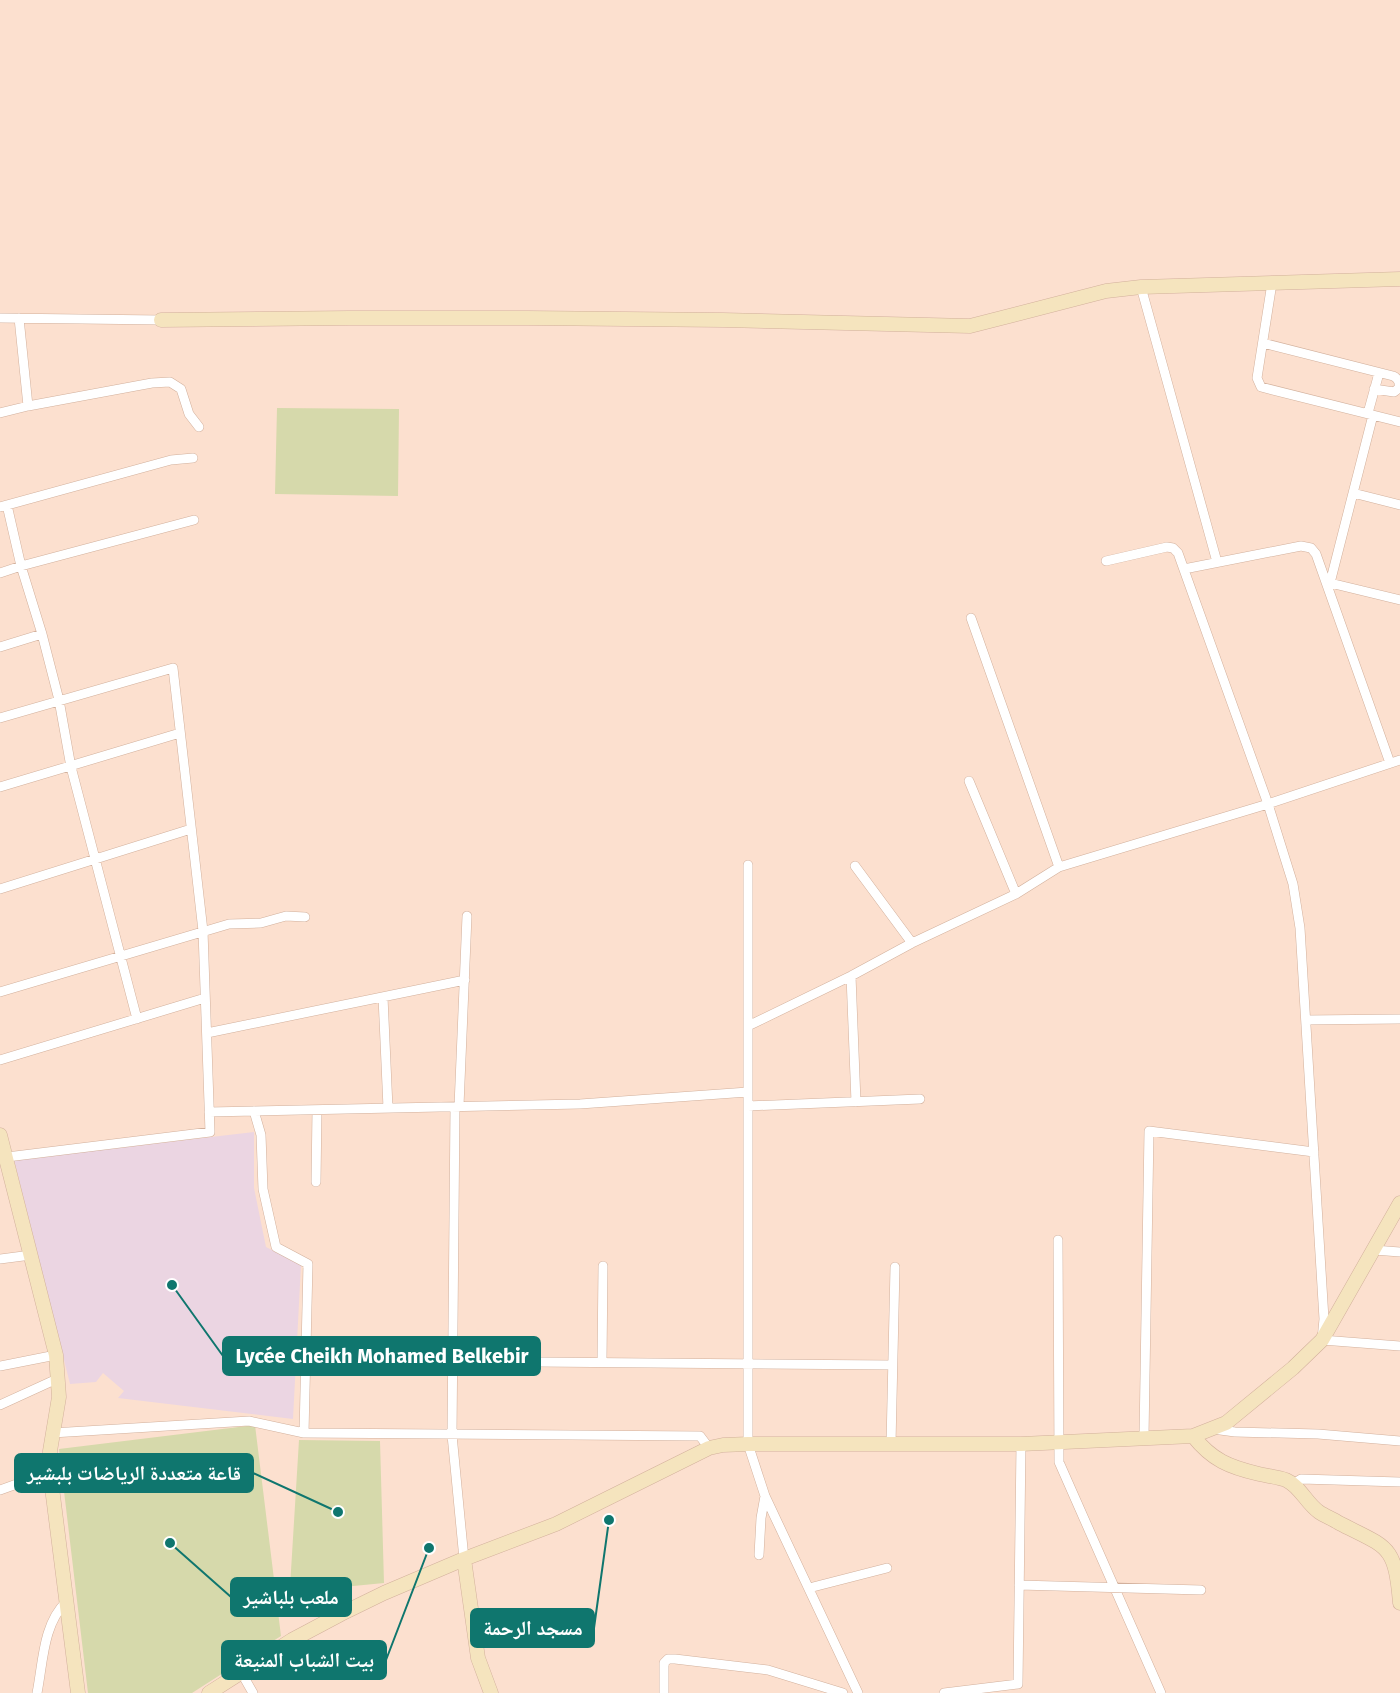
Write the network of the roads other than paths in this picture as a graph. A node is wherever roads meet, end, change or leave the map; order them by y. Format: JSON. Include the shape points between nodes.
{"nodes":[{"id":1,"x":1400,"y":279,"type":"edge"},
{"id":2,"x":1272,"y":283,"type":"junction"},
{"id":3,"x":1141,"y":287,"type":"junction"},
{"id":4,"x":0,"y":318,"type":"edge"},
{"id":5,"x":19,"y":318,"type":"junction"},
{"id":6,"x":161,"y":320,"type":"joint"},
{"id":7,"x":1263,"y":343,"type":"junction"},
{"id":8,"x":1378,"y":372,"type":"junction"},
{"id":9,"x":1374,"y":388,"type":"junction"},
{"id":10,"x":28,"y":406,"type":"junction"},
{"id":11,"x":0,"y":413,"type":"edge"},
{"id":12,"x":1371,"y":414,"type":"junction"},
{"id":13,"x":1400,"y":422,"type":"edge"},
{"id":14,"x":200,"y":427,"type":"dead end"},
{"id":15,"x":193,"y":458,"type":"dead end"},
{"id":16,"x":1353,"y":493,"type":"junction"},
{"id":17,"x":1400,"y":505,"type":"edge"},
{"id":18,"x":3,"y":506,"type":"edge"},
{"id":19,"x":194,"y":520,"type":"dead end"},
{"id":20,"x":1106,"y":561,"type":"dead end"},
{"id":21,"x":1217,"y":562,"type":"junction"},
{"id":22,"x":21,"y":566,"type":"junction"},
{"id":23,"x":1184,"y":570,"type":"junction"},
{"id":24,"x":0,"y":573,"type":"edge"},
{"id":25,"x":1327,"y":582,"type":"junction"},
{"id":26,"x":1400,"y":598,"type":"edge"},
{"id":27,"x":971,"y":618,"type":"dead end"},
{"id":28,"x":42,"y":634,"type":"junction"},
{"id":29,"x":0,"y":647,"type":"edge"},
{"id":30,"x":59,"y":700,"type":"junction"},
{"id":31,"x":0,"y":718,"type":"edge"},
{"id":32,"x":180,"y":733,"type":"junction"},
{"id":33,"x":1400,"y":760,"type":"edge"},
{"id":34,"x":1390,"y":763,"type":"junction"},
{"id":35,"x":71,"y":767,"type":"junction"},
{"id":36,"x":969,"y":781,"type":"dead end"},
{"id":37,"x":0,"y":787,"type":"edge"},
{"id":38,"x":1268,"y":804,"type":"junction"},
{"id":39,"x":191,"y":829,"type":"junction"},
{"id":40,"x":95,"y":859,"type":"junction"},
{"id":41,"x":748,"y":865,"type":"dead end"},
{"id":42,"x":855,"y":867,"type":"dead end"},
{"id":43,"x":1059,"y":867,"type":"junction"},
{"id":44,"x":0,"y":890,"type":"edge"},
{"id":45,"x":1016,"y":894,"type":"junction"},
{"id":46,"x":467,"y":916,"type":"dead end"},
{"id":47,"x":305,"y":917,"type":"dead end"},
{"id":48,"x":203,"y":931,"type":"junction"},
{"id":49,"x":912,"y":944,"type":"junction"},
{"id":50,"x":120,"y":956,"type":"junction"},
{"id":51,"x":851,"y":976,"type":"junction"},
{"id":52,"x":465,"y":980,"type":"junction"},
{"id":53,"x":0,"y":992,"type":"edge"},
{"id":54,"x":383,"y":997,"type":"junction"},
{"id":55,"x":206,"y":998,"type":"junction"},
{"id":56,"x":137,"y":1019,"type":"junction"},
{"id":57,"x":1400,"y":1019,"type":"edge"},
{"id":58,"x":1306,"y":1020,"type":"junction"},
{"id":59,"x":748,"y":1026,"type":"junction"},
{"id":60,"x":207,"y":1033,"type":"junction"},
{"id":61,"x":0,"y":1060,"type":"edge"},
{"id":62,"x":748,"y":1092,"type":"junction"},
{"id":63,"x":921,"y":1100,"type":"dead end"},
{"id":64,"x":856,"y":1102,"type":"junction"},
{"id":65,"x":457,"y":1106,"type":"junction"},
{"id":66,"x":748,"y":1107,"type":"junction"},
{"id":67,"x":388,"y":1108,"type":"junction"},
{"id":68,"x":317,"y":1110,"type":"junction"},
{"id":69,"x":254,"y":1111,"type":"junction"},
{"id":70,"x":209,"y":1112,"type":"junction"},
{"id":71,"x":0,"y":1135,"type":"edge"},
{"id":72,"x":1314,"y":1152,"type":"junction"},
{"id":73,"x":7,"y":1156,"type":"junction"},
{"id":74,"x":316,"y":1182,"type":"dead end"},
{"id":75,"x":1400,"y":1203,"type":"edge"},
{"id":76,"x":1058,"y":1240,"type":"dead end"},
{"id":77,"x":1374,"y":1250,"type":"junction"},
{"id":78,"x":1400,"y":1252,"type":"edge"},
{"id":79,"x":31,"y":1256,"type":"junction"},
{"id":80,"x":0,"y":1259,"type":"edge"},
{"id":81,"x":603,"y":1266,"type":"dead end"},
{"id":82,"x":895,"y":1267,"type":"dead end"},
{"id":83,"x":1322,"y":1340,"type":"junction"},
{"id":84,"x":1400,"y":1346,"type":"edge"},
{"id":85,"x":56,"y":1355,"type":"junction"},
{"id":86,"x":306,"y":1360,"type":"junction"},
{"id":87,"x":453,"y":1361,"type":"junction"},
{"id":88,"x":602,"y":1362,"type":"junction"},
{"id":89,"x":748,"y":1364,"type":"junction"},
{"id":90,"x":892,"y":1365,"type":"junction"},
{"id":91,"x":0,"y":1366,"type":"edge"},
{"id":92,"x":59,"y":1378,"type":"junction"},
{"id":93,"x":0,"y":1404,"type":"edge"},
{"id":94,"x":1213,"y":1429,"type":"junction"},
{"id":95,"x":52,"y":1433,"type":"junction"},
{"id":96,"x":304,"y":1433,"type":"junction"},
{"id":97,"x":452,"y":1435,"type":"junction"},
{"id":98,"x":1193,"y":1436,"type":"junction"},
{"id":99,"x":1144,"y":1437,"type":"junction"},
{"id":100,"x":1400,"y":1441,"type":"edge"},
{"id":101,"x":1058,"y":1442,"type":"junction"},
{"id":102,"x":748,"y":1443,"type":"junction"},
{"id":103,"x":891,"y":1444,"type":"junction"},
{"id":104,"x":1022,"y":1444,"type":"junction"},
{"id":105,"x":709,"y":1448,"type":"junction"},
{"id":106,"x":50,"y":1472,"type":"junction"},
{"id":107,"x":1400,"y":1482,"type":"edge"},
{"id":108,"x":1293,"y":1484,"type":"junction"},
{"id":109,"x":0,"y":1490,"type":"edge"},
{"id":110,"x":765,"y":1496,"type":"junction"},
{"id":111,"x":759,"y":1555,"type":"dead end"},
{"id":112,"x":464,"y":1559,"type":"junction"},
{"id":113,"x":1397,"y":1563,"type":"edge"},
{"id":114,"x":887,"y":1568,"type":"dead end"},
{"id":115,"x":1019,"y":1585,"type":"junction"},
{"id":116,"x":809,"y":1588,"type":"junction"},
{"id":117,"x":1113,"y":1588,"type":"junction"},
{"id":118,"x":1201,"y":1590,"type":"dead end"},
{"id":119,"x":66,"y":1602,"type":"junction"},
{"id":120,"x":1400,"y":1603,"type":"edge"},
{"id":121,"x":241,"y":1672,"type":"junction"},
{"id":122,"x":37,"y":1693,"type":"edge"},
{"id":123,"x":78,"y":1693,"type":"edge"},
{"id":124,"x":209,"y":1693,"type":"edge"},
{"id":125,"x":253,"y":1693,"type":"edge"},
{"id":126,"x":491,"y":1693,"type":"edge"},
{"id":127,"x":664,"y":1693,"type":"edge"},
{"id":128,"x":843,"y":1693,"type":"edge"},
{"id":129,"x":858,"y":1693,"type":"edge"},
{"id":130,"x":944,"y":1693,"type":"edge"},
{"id":131,"x":1161,"y":1693,"type":"edge"}],
"edges":[{"from":1,"to":2,"type":"street"},
{"from":2,"to":3,"type":"street"},
{"from":2,"to":7,"type":"street"},
{"from":3,"to":6,"type":"street","via":[[1106,291],[970,326],[528,318]]},
{"from":3,"to":21,"type":"street"},
{"from":4,"to":5,"type":"street"},
{"from":5,"to":6,"type":"street"},
{"from":5,"to":10,"type":"street"},
{"from":7,"to":8,"type":"street"},
{"from":7,"to":12,"type":"street","via":[[1257,378],[1262,387]]},
{"from":8,"to":9,"type":"street"},
{"from":8,"to":9,"type":"street","via":[[1395,377],[1400,386],[1392,393]]},
{"from":9,"to":12,"type":"street"},
{"from":10,"to":11,"type":"street"},
{"from":10,"to":14,"type":"street","via":[[170,382],[181,389],[189,414]]},
{"from":12,"to":13,"type":"street"},
{"from":12,"to":16,"type":"street"},
{"from":15,"to":18,"type":"street","via":[[171,460]]},
{"from":16,"to":17,"type":"street"},
{"from":16,"to":25,"type":"street"},
{"from":18,"to":22,"type":"street"},
{"from":19,"to":22,"type":"street"},
{"from":20,"to":23,"type":"street","via":[[1170,547],[1178,553]]},
{"from":21,"to":23,"type":"street"},
{"from":21,"to":25,"type":"street","via":[[1305,546],[1316,554]]},
{"from":22,"to":24,"type":"street"},
{"from":22,"to":28,"type":"street"},
{"from":23,"to":38,"type":"street"},
{"from":25,"to":26,"type":"street"},
{"from":25,"to":34,"type":"street"},
{"from":27,"to":43,"type":"street"},
{"from":28,"to":29,"type":"street"},
{"from":28,"to":30,"type":"street"},
{"from":30,"to":31,"type":"street"},
{"from":30,"to":32,"type":"street","via":[[172,668]]},
{"from":30,"to":35,"type":"street"},
{"from":32,"to":35,"type":"street"},
{"from":32,"to":39,"type":"street"},
{"from":33,"to":34,"type":"street"},
{"from":34,"to":38,"type":"street"},
{"from":35,"to":37,"type":"street"},
{"from":35,"to":40,"type":"street"},
{"from":36,"to":45,"type":"street"},
{"from":38,"to":43,"type":"street"},
{"from":38,"to":58,"type":"street","via":[[1293,884]]},
{"from":39,"to":40,"type":"street"},
{"from":39,"to":48,"type":"street"},
{"from":40,"to":44,"type":"street"},
{"from":40,"to":50,"type":"street"},
{"from":41,"to":59,"type":"street"},
{"from":42,"to":49,"type":"street"},
{"from":43,"to":45,"type":"street"},
{"from":45,"to":49,"type":"street"},
{"from":46,"to":52,"type":"street"},
{"from":47,"to":48,"type":"street","via":[[234,923]]},
{"from":48,"to":50,"type":"street"},
{"from":48,"to":55,"type":"street"},
{"from":49,"to":51,"type":"street"},
{"from":50,"to":53,"type":"street"},
{"from":50,"to":56,"type":"street"},
{"from":51,"to":59,"type":"street"},
{"from":51,"to":64,"type":"street"},
{"from":52,"to":54,"type":"street"},
{"from":52,"to":65,"type":"street"},
{"from":54,"to":60,"type":"street"},
{"from":54,"to":67,"type":"street"},
{"from":55,"to":56,"type":"street"},
{"from":55,"to":60,"type":"street"},
{"from":56,"to":61,"type":"street"},
{"from":57,"to":58,"type":"street"},
{"from":58,"to":72,"type":"street"},
{"from":59,"to":62,"type":"street"},
{"from":60,"to":70,"type":"street"},
{"from":62,"to":65,"type":"street","via":[[580,1104]]},
{"from":62,"to":66,"type":"street"},
{"from":63,"to":64,"type":"street"},
{"from":64,"to":66,"type":"street"},
{"from":65,"to":67,"type":"street"},
{"from":65,"to":87,"type":"street"},
{"from":66,"to":89,"type":"street"},
{"from":67,"to":68,"type":"street"},
{"from":68,"to":69,"type":"street"},
{"from":68,"to":74,"type":"street"},
{"from":69,"to":70,"type":"street"},
{"from":69,"to":86,"type":"street","via":[[261,1134],[263,1189],[276,1247],[308,1264]]},
{"from":70,"to":73,"type":"street","via":[[210,1132]]},
{"from":71,"to":73,"type":"street"},
{"from":72,"to":83,"type":"street"},
{"from":72,"to":99,"type":"street","via":[[1149,1131]]},
{"from":73,"to":79,"type":"street"},
{"from":75,"to":77,"type":"street"},
{"from":76,"to":101,"type":"street"},
{"from":77,"to":78,"type":"street"},
{"from":77,"to":83,"type":"street"},
{"from":79,"to":80,"type":"street"},
{"from":79,"to":85,"type":"street"},
{"from":81,"to":88,"type":"street"},
{"from":82,"to":90,"type":"street"},
{"from":83,"to":84,"type":"street"},
{"from":83,"to":94,"type":"street","via":[[1226,1423]]},
{"from":85,"to":91,"type":"street"},
{"from":85,"to":92,"type":"street"},
{"from":86,"to":87,"type":"street"},
{"from":86,"to":96,"type":"street"},
{"from":87,"to":88,"type":"street"},
{"from":87,"to":97,"type":"street"},
{"from":88,"to":89,"type":"street"},
{"from":89,"to":90,"type":"street"},
{"from":89,"to":102,"type":"street"},
{"from":90,"to":103,"type":"street"},
{"from":92,"to":93,"type":"street"},
{"from":92,"to":95,"type":"street","via":[[58,1410]]},
{"from":94,"to":98,"type":"street"},
{"from":94,"to":100,"type":"street"},
{"from":95,"to":96,"type":"street","via":[[249,1421]]},
{"from":95,"to":106,"type":"street"},
{"from":96,"to":97,"type":"street"},
{"from":97,"to":105,"type":"street","via":[[700,1436]]},
{"from":97,"to":112,"type":"street"},
{"from":98,"to":99,"type":"street"},
{"from":98,"to":108,"type":"street","via":[[1205,1451],[1226,1464]]},
{"from":99,"to":101,"type":"street"},
{"from":101,"to":104,"type":"street"},
{"from":101,"to":117,"type":"street","via":[[1059,1462]]},
{"from":102,"to":103,"type":"street"},
{"from":102,"to":105,"type":"street"},
{"from":102,"to":110,"type":"street"},
{"from":103,"to":104,"type":"street"},
{"from":104,"to":115,"type":"street"},
{"from":105,"to":112,"type":"street","via":[[556,1524]]},
{"from":106,"to":109,"type":"street"},
{"from":106,"to":119,"type":"street"},
{"from":107,"to":108,"type":"street","via":[[1301,1479]]},
{"from":108,"to":113,"type":"street","via":[[1319,1512],[1380,1543]]},
{"from":110,"to":111,"type":"street"},
{"from":110,"to":116,"type":"street"},
{"from":112,"to":121,"type":"street","via":[[340,1614]]},
{"from":112,"to":126,"type":"street","via":[[478,1658]]},
{"from":113,"to":120,"type":"street"},
{"from":114,"to":116,"type":"street"},
{"from":115,"to":117,"type":"street"},
{"from":115,"to":130,"type":"street","via":[[1018,1684]]},
{"from":116,"to":129,"type":"street"},
{"from":117,"to":118,"type":"street"},
{"from":117,"to":131,"type":"street"},
{"from":119,"to":122,"type":"street","via":[[51,1624]]},
{"from":119,"to":123,"type":"street"},
{"from":121,"to":124,"type":"street"},
{"from":121,"to":125,"type":"street"},
{"from":127,"to":128,"type":"street","via":[[664,1663],[675,1659],[768,1670]]}]}
